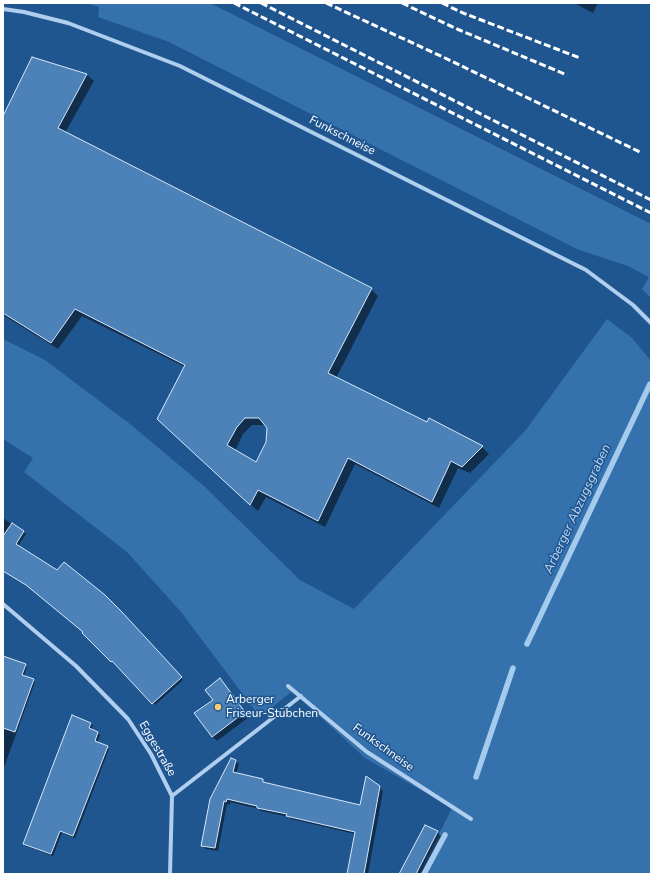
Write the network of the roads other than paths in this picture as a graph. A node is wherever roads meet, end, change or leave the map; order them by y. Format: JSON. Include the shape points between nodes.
{"nodes":[{"id":1,"x":3,"y":9,"type":"edge"},
{"id":2,"x":651,"y":323,"type":"edge"},
{"id":3,"x":3,"y":604,"type":"edge"},
{"id":4,"x":288,"y":686,"type":"dead end"},
{"id":5,"x":301,"y":696,"type":"junction"},
{"id":6,"x":172,"y":796,"type":"junction"},
{"id":7,"x":471,"y":819,"type":"dead end"},
{"id":8,"x":170,"y":874,"type":"edge"}],
"edges":[{"from":1,"to":2,"type":"street","name":"Funkschneise","via":[[68,23],[180,66],[586,270],[633,305]]},
{"from":3,"to":6,"type":"street","name":"Eggestraße","via":[[76,666],[128,719],[151,754]]},
{"from":4,"to":5,"type":"street","name":"Funkschneise"},
{"from":5,"to":6,"type":"street","name":"Eggestraße"},
{"from":5,"to":7,"type":"street","name":"Funkschneise","via":[[367,752]]},
{"from":6,"to":8,"type":"street"}]}
